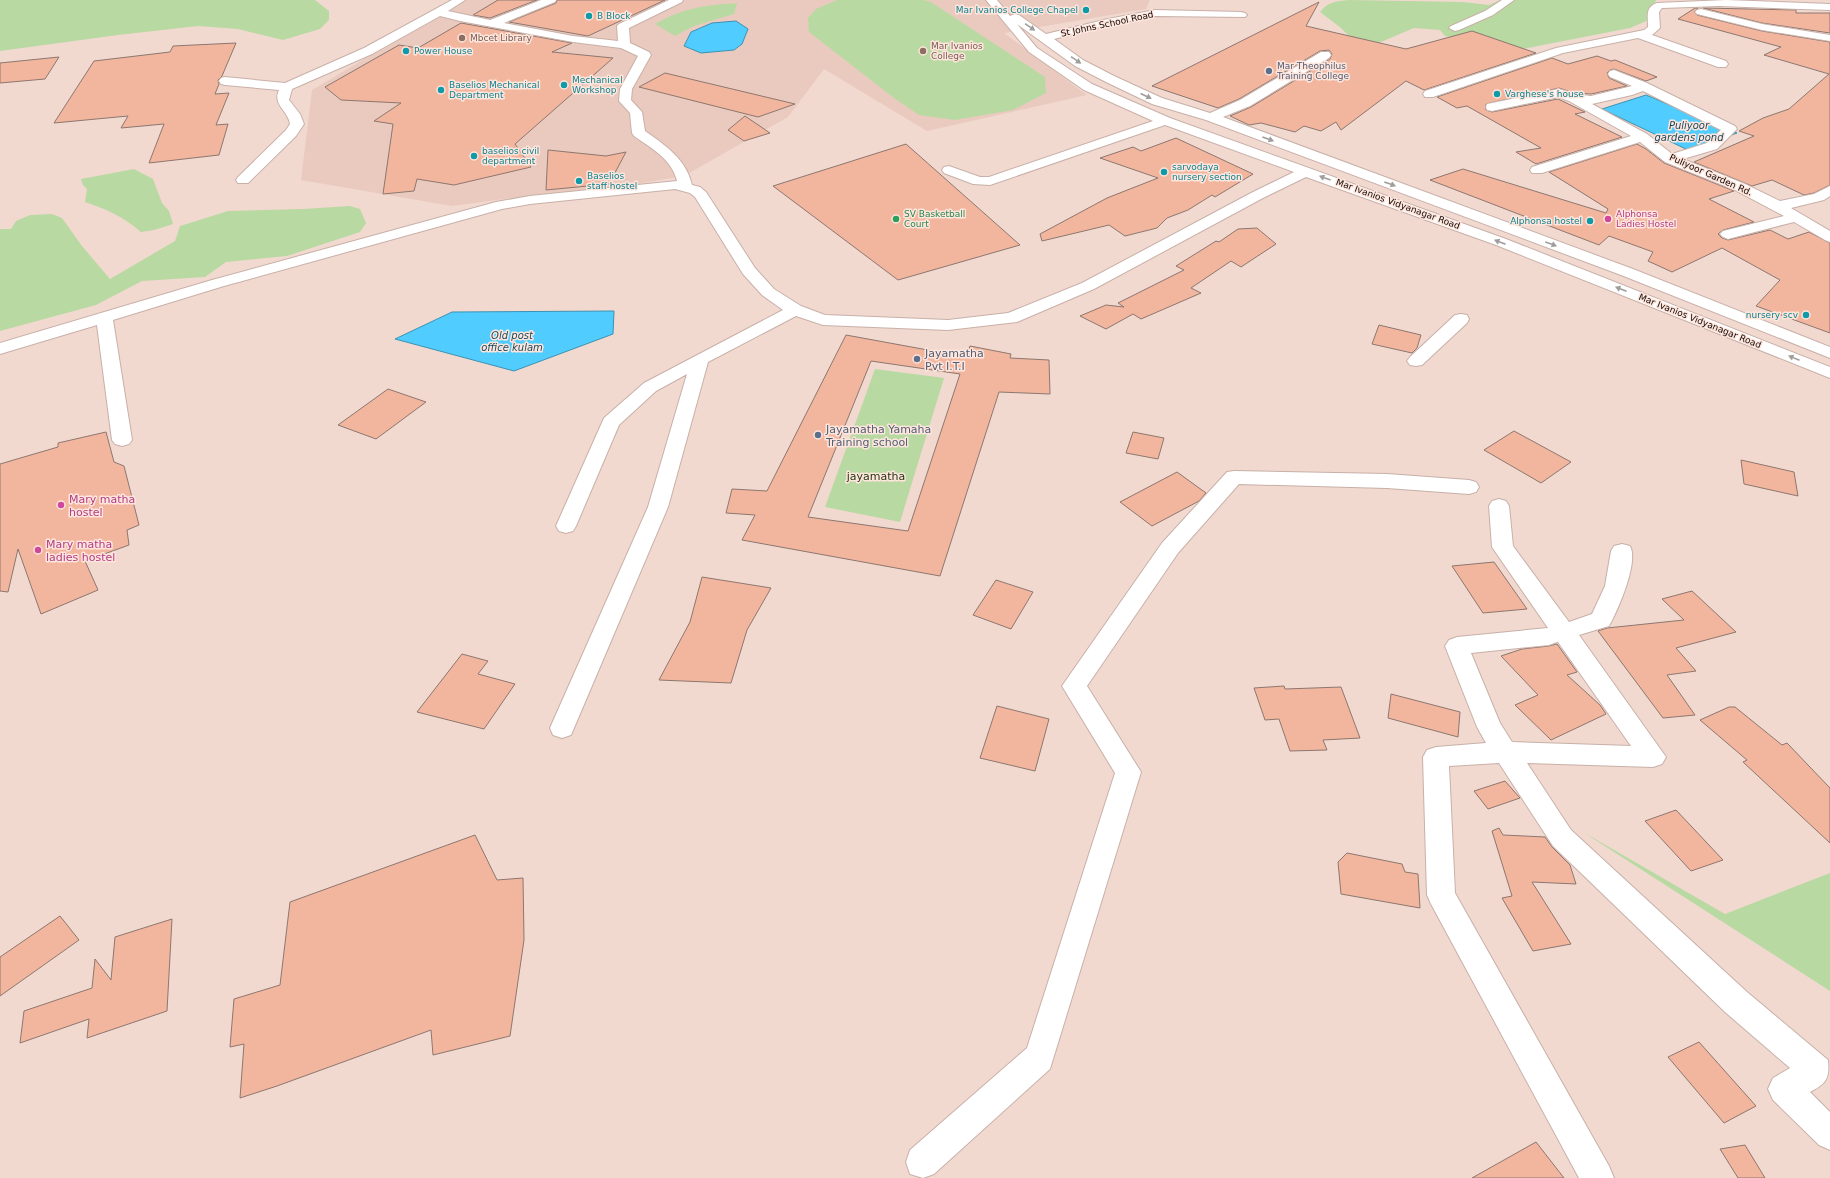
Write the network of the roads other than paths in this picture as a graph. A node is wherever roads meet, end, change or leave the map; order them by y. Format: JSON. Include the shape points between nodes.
{"nodes":[{"id":1,"x":460,"y":0,"type":"edge"},
{"id":2,"x":551,"y":0,"type":"edge"},
{"id":3,"x":678,"y":0,"type":"edge"},
{"id":4,"x":992,"y":0,"type":"edge"},
{"id":5,"x":1509,"y":0,"type":"edge"},
{"id":6,"x":1665,"y":4,"type":"junction"},
{"id":7,"x":1830,"y":7,"type":"edge"},
{"id":8,"x":440,"y":12,"type":"junction"},
{"id":9,"x":1241,"y":15,"type":"dead end"},
{"id":10,"x":493,"y":23,"type":"junction"},
{"id":11,"x":1455,"y":28,"type":"dead end"},
{"id":12,"x":1640,"y":35,"type":"junction"},
{"id":13,"x":1045,"y":38,"type":"junction"},
{"id":14,"x":1830,"y":38,"type":"edge"},
{"id":15,"x":624,"y":45,"type":"junction"},
{"id":16,"x":1325,"y":55,"type":"dead end"},
{"id":17,"x":1722,"y":64,"type":"dead end"},
{"id":18,"x":1614,"y":74,"type":"dead end"},
{"id":19,"x":225,"y":81,"type":"dead end"},
{"id":20,"x":1643,"y":86,"type":"junction"},
{"id":21,"x":287,"y":87,"type":"junction"},
{"id":22,"x":1429,"y":94,"type":"dead end"},
{"id":23,"x":1572,"y":98,"type":"junction"},
{"id":24,"x":1492,"y":107,"type":"dead end"},
{"id":25,"x":1211,"y":118,"type":"junction"},
{"id":26,"x":1165,"y":121,"type":"junction"},
{"id":27,"x":1642,"y":137,"type":"junction"},
{"id":28,"x":1670,"y":158,"type":"junction"},
{"id":29,"x":949,"y":170,"type":"dead end"},
{"id":30,"x":1537,"y":170,"type":"dead end"},
{"id":31,"x":1307,"y":171,"type":"junction"},
{"id":32,"x":243,"y":180,"type":"dead end"},
{"id":33,"x":685,"y":187,"type":"junction"},
{"id":34,"x":1830,"y":190,"type":"edge"},
{"id":35,"x":1778,"y":206,"type":"junction"},
{"id":36,"x":1796,"y":217,"type":"junction"},
{"id":37,"x":1728,"y":234,"type":"dead end"},
{"id":38,"x":1830,"y":237,"type":"edge"},
{"id":39,"x":795,"y":310,"type":"junction"},
{"id":40,"x":104,"y":317,"type":"junction"},
{"id":41,"x":1461,"y":319,"type":"dead end"},
{"id":42,"x":0,"y":349,"type":"edge"},
{"id":43,"x":1830,"y":353,"type":"edge"},
{"id":44,"x":700,"y":359,"type":"junction"},
{"id":45,"x":1416,"y":361,"type":"dead end"},
{"id":46,"x":1830,"y":373,"type":"edge"},
{"id":47,"x":122,"y":440,"type":"dead end"},
{"id":48,"x":1469,"y":487,"type":"dead end"},
{"id":49,"x":1499,"y":506,"type":"dead end"},
{"id":50,"x":566,"y":526,"type":"dead end"},
{"id":51,"x":1622,"y":551,"type":"dead end"},
{"id":52,"x":1564,"y":632,"type":"junction"},
{"id":53,"x":562,"y":728,"type":"dead end"},
{"id":54,"x":1506,"y":752,"type":"junction"},
{"id":55,"x":1830,"y":1134,"type":"edge"},
{"id":56,"x":922,"y":1162,"type":"dead end"},
{"id":57,"x":1598,"y":1178,"type":"edge"}],
"edges":[{"from":1,"to":8,"type":"street"},
{"from":2,"to":10,"type":"street"},
{"from":3,"to":15,"type":"street","via":[[623,26]]},
{"from":4,"to":13,"type":"street","name":"Mar Ivanios Vidyanagar Road","one_way":true},
{"from":4,"to":26,"type":"street","name":"Mar Ivanios Vidyanagar Road","via":[[1033,50],[1088,87]]},
{"from":5,"to":11,"type":"street","via":[[1489,13]]},
{"from":6,"to":7,"type":"street"},
{"from":6,"to":12,"type":"street","via":[[1655,7],[1654,28]]},
{"from":6,"to":14,"type":"street","via":[[1762,27]]},
{"from":8,"to":10,"type":"street"},
{"from":8,"to":21,"type":"street","via":[[368,51]]},
{"from":9,"to":13,"type":"street","name":"St Johns School Road","via":[[1155,13]]},
{"from":10,"to":15,"type":"street","via":[[574,39]]},
{"from":12,"to":17,"type":"street"},
{"from":12,"to":22,"type":"street","via":[[1560,50]]},
{"from":13,"to":25,"type":"street","name":"Mar Ivanios Vidyanagar Road","one_way":true,"via":[[1079,63],[1110,79],[1157,101]]},
{"from":15,"to":33,"type":"street","via":[[645,55],[626,89],[625,102],[636,112],[639,133],[677,162],[684,176]]},
{"from":16,"to":25,"type":"street","via":[[1245,103]]},
{"from":18,"to":20,"type":"street"},
{"from":19,"to":21,"type":"street"},
{"from":20,"to":23,"type":"street","via":[[1591,100]]},
{"from":20,"to":28,"type":"street","via":[[1730,129],[1712,146]]},
{"from":21,"to":32,"type":"street","via":[[282,95],[283,103],[296,118],[297,124],[291,134]]},
{"from":23,"to":24,"type":"street","via":[[1558,93]]},
{"from":23,"to":27,"type":"street","name":"Puliyoor Garden Rd."},
{"from":25,"to":43,"type":"street","name":"Mar Ivanios Vidyanagar Road","one_way":true,"via":[[1627,272]]},
{"from":26,"to":29,"type":"street","via":[[990,181],[978,181]]},
{"from":26,"to":31,"type":"street","name":"Mar Ivanios Vidyanagar Road"},
{"from":27,"to":28,"type":"street","name":"Puliyoor Garden Rd."},
{"from":27,"to":30,"type":"street"},
{"from":28,"to":35,"type":"street","name":"Puliyoor Garden Rd."},
{"from":31,"to":39,"type":"street","via":[[1088,286],[1011,318],[948,325],[823,320]]},
{"from":46,"to":31,"type":"street","name":"Mar Ivanios Vidyanagar Road","one_way":true,"via":[[1508,245]]},
{"from":33,"to":39,"type":"street","via":[[701,195],[749,271],[768,292]]},
{"from":33,"to":40,"type":"street","via":[[663,185],[530,200],[501,206]]},
{"from":34,"to":35,"type":"street","via":[[1819,197]]},
{"from":35,"to":36,"type":"street","name":"Puliyoor Garden Rd."},
{"from":36,"to":37,"type":"street"},
{"from":36,"to":38,"type":"street","name":"Puliyoor Garden Rd."},
{"from":39,"to":44,"type":"street"},
{"from":40,"to":42,"type":"street"},
{"from":40,"to":47,"type":"street"},
{"from":41,"to":45,"type":"street"},
{"from":44,"to":50,"type":"street","via":[[650,387],[611,422]]},
{"from":44,"to":53,"type":"street","via":[[658,507]]},
{"from":48,"to":56,"type":"street","via":[[1387,481],[1234,477],[1170,548],[1074,686],[1128,772],[1039,1058]]},
{"from":49,"to":52,"type":"street","via":[[1503,547]]},
{"from":51,"to":52,"type":"street","via":[[1616,586],[1601,620]]},
{"from":52,"to":54,"type":"street","via":[[1549,636],[1457,646],[1489,727]]},
{"from":52,"to":54,"type":"street","via":[[1652,757]]},
{"from":54,"to":55,"type":"street","via":[[1562,838],[1736,1002],[1817,1071],[1784,1089]]},
{"from":54,"to":57,"type":"street","via":[[1436,757],[1441,895]]}]}
